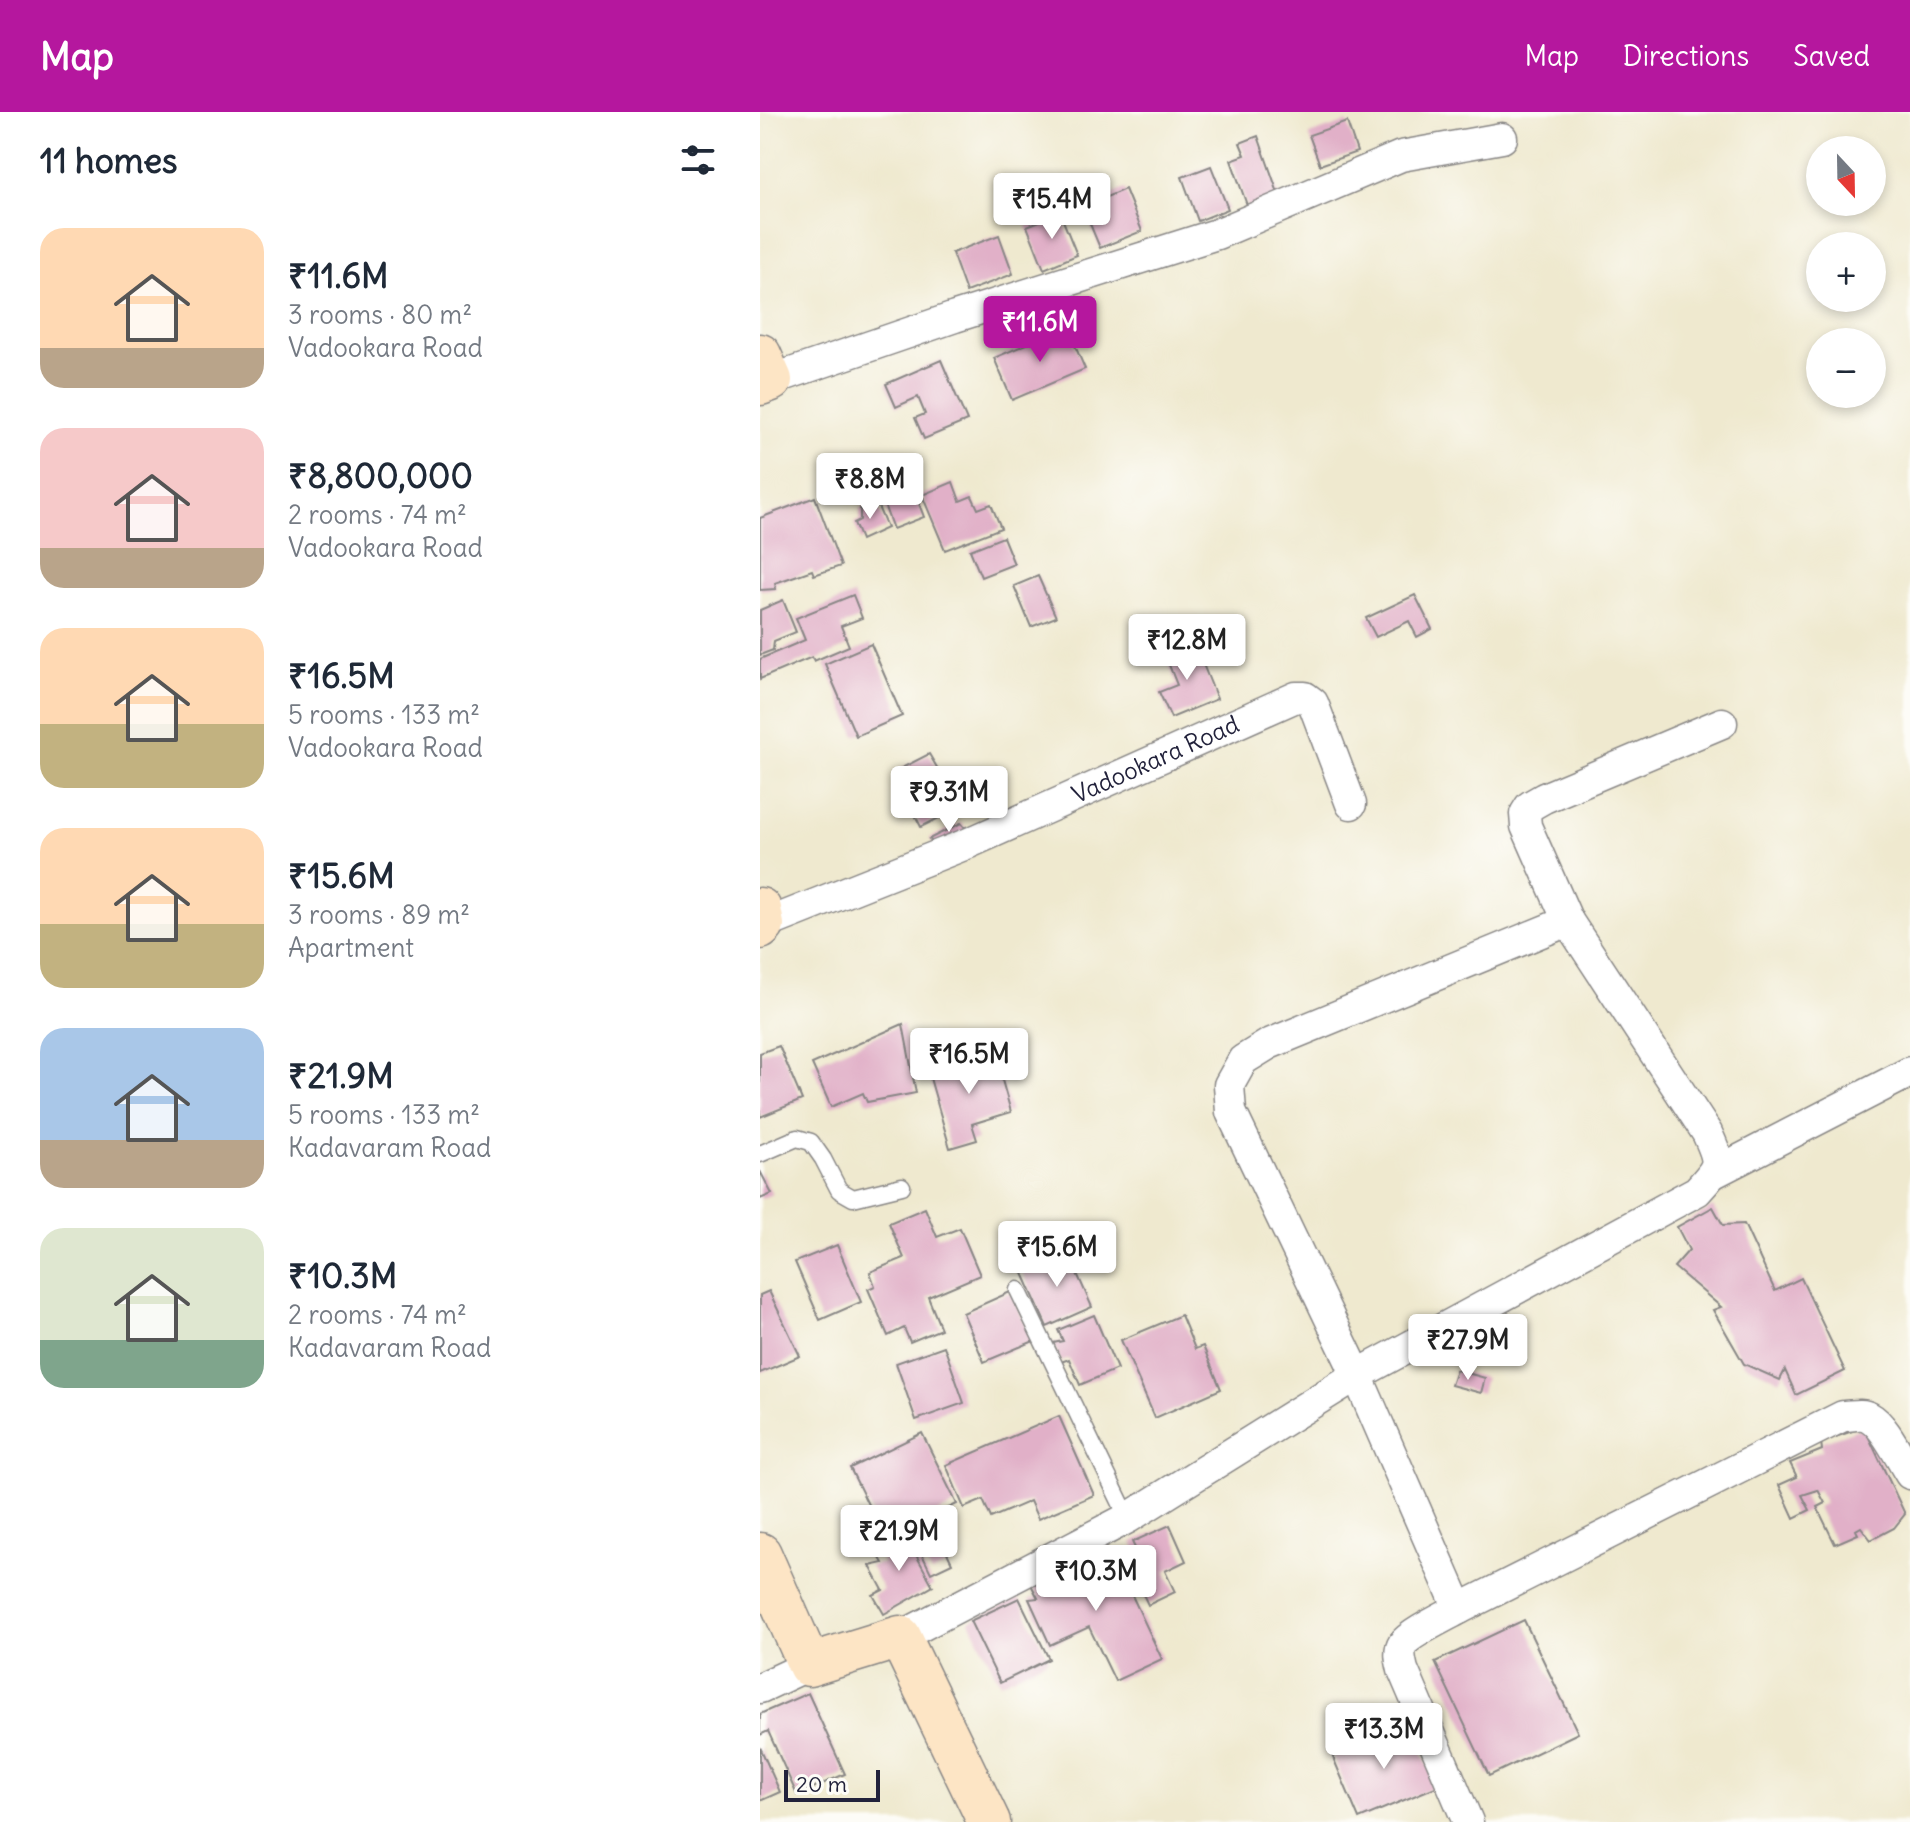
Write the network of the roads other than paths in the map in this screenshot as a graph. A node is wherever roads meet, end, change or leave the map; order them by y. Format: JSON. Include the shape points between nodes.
{"nodes":[{"id":1,"x":1502,"y":138,"type":"dead end"},
{"id":2,"x":764,"y":373,"type":"edge"},
{"id":3,"x":1722,"y":723,"type":"dead end"},
{"id":4,"x":1351,"y":804,"type":"dead end"},
{"id":5,"x":761,"y":920,"type":"edge"},
{"id":6,"x":1568,"y":921,"type":"junction"},
{"id":7,"x":1910,"y":1072,"type":"edge"},
{"id":8,"x":760,"y":1154,"type":"edge"},
{"id":9,"x":1714,"y":1173,"type":"junction"},
{"id":10,"x":902,"y":1186,"type":"dead end"},
{"id":11,"x":1018,"y":1290,"type":"dead end"},
{"id":12,"x":1357,"y":1375,"type":"junction"},
{"id":13,"x":1910,"y":1474,"type":"edge"},
{"id":14,"x":1128,"y":1518,"type":"junction"},
{"id":15,"x":760,"y":1554,"type":"edge"},
{"id":16,"x":1459,"y":1609,"type":"junction"},
{"id":17,"x":900,"y":1637,"type":"junction"},
{"id":18,"x":809,"y":1665,"type":"junction"},
{"id":19,"x":760,"y":1688,"type":"edge"},
{"id":20,"x":989,"y":1822,"type":"edge"},
{"id":21,"x":1468,"y":1822,"type":"edge"}],
"edges":[{"from":1,"to":2,"type":"street","via":[[1401,156],[1217,234]]},
{"from":3,"to":6,"type":"street","via":[[1530,806],[1526,826]]},
{"from":4,"to":5,"type":"street","name":"Vadookara Road","via":[[1313,703],[1296,697],[969,843]]},
{"from":6,"to":9,"type":"street","via":[[1707,1133],[1717,1157]]},
{"from":6,"to":12,"type":"street","via":[[1269,1044],[1243,1060],[1229,1085],[1231,1112]]},
{"from":7,"to":9,"type":"street"},
{"from":8,"to":10,"type":"lane","via":[[797,1138],[811,1142],[839,1190],[853,1198]]},
{"from":9,"to":12,"type":"street","via":[[1697,1191]]},
{"from":11,"to":14,"type":"lane"},
{"from":12,"to":14,"type":"street"},
{"from":12,"to":16,"type":"street"},
{"from":13,"to":16,"type":"street","via":[[1883,1429],[1869,1417],[1843,1416]]},
{"from":14,"to":17,"type":"street"},
{"from":15,"to":18,"type":"main road"},
{"from":16,"to":21,"type":"street","via":[[1411,1636],[1400,1655]]},
{"from":17,"to":18,"type":"main road"},
{"from":17,"to":20,"type":"main road"},
{"from":18,"to":19,"type":"street"}]}
